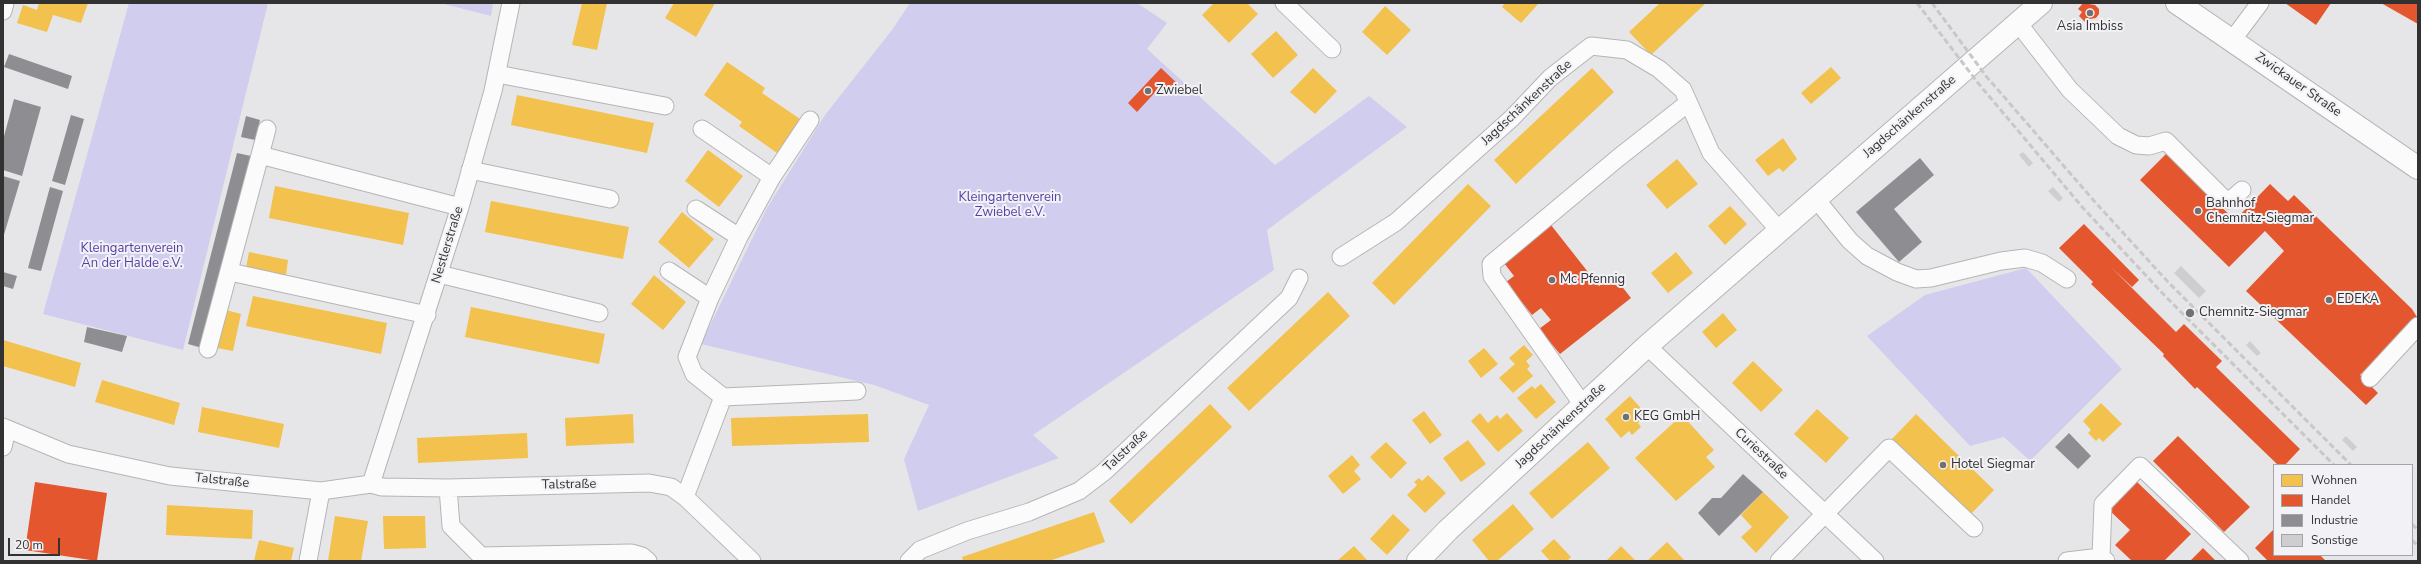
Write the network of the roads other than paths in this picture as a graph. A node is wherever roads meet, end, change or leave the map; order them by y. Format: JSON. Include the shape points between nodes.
{"nodes":[{"id":1,"x":5,"y":3,"type":"edge"},
{"id":2,"x":511,"y":3,"type":"edge"},
{"id":3,"x":1284,"y":3,"type":"edge"},
{"id":4,"x":2041,"y":3,"type":"edge"},
{"id":5,"x":2177,"y":3,"type":"edge"},
{"id":6,"x":2260,"y":3,"type":"edge"},
{"id":7,"x":3,"y":11,"type":"edge"},
{"id":8,"x":2018,"y":23,"type":"junction"},
{"id":9,"x":2232,"y":39,"type":"junction"},
{"id":10,"x":1332,"y":49,"type":"dead end"},
{"id":11,"x":497,"y":74,"type":"junction"},
{"id":12,"x":1688,"y":104,"type":"junction"},
{"id":13,"x":665,"y":106,"type":"dead end"},
{"id":14,"x":810,"y":120,"type":"dead end"},
{"id":15,"x":267,"y":128,"type":"dead end"},
{"id":16,"x":702,"y":130,"type":"dead end"},
{"id":17,"x":260,"y":155,"type":"junction"},
{"id":18,"x":2418,"y":168,"type":"edge"},
{"id":19,"x":470,"y":170,"type":"junction"},
{"id":20,"x":772,"y":177,"type":"junction"},
{"id":21,"x":2242,"y":190,"type":"dead end"},
{"id":22,"x":610,"y":199,"type":"dead end"},
{"id":23,"x":1816,"y":199,"type":"junction"},
{"id":24,"x":460,"y":207,"type":"junction"},
{"id":25,"x":696,"y":209,"type":"dead end"},
{"id":26,"x":1779,"y":230,"type":"junction"},
{"id":27,"x":739,"y":237,"type":"junction"},
{"id":28,"x":1341,"y":257,"type":"dead end"},
{"id":29,"x":669,"y":270,"type":"dead end"},
{"id":30,"x":230,"y":272,"type":"junction"},
{"id":31,"x":439,"y":274,"type":"junction"},
{"id":32,"x":1299,"y":278,"type":"dead end"},
{"id":33,"x":2068,"y":278,"type":"dead end"},
{"id":34,"x":710,"y":298,"type":"junction"},
{"id":35,"x":599,"y":313,"type":"dead end"},
{"id":36,"x":427,"y":315,"type":"junction"},
{"id":37,"x":2418,"y":326,"type":"edge"},
{"id":38,"x":1647,"y":346,"type":"junction"},
{"id":39,"x":208,"y":349,"type":"dead end"},
{"id":40,"x":2370,"y":378,"type":"dead end"},
{"id":41,"x":857,"y":390,"type":"dead end"},
{"id":42,"x":722,"y":397,"type":"junction"},
{"id":43,"x":1583,"y":405,"type":"junction"},
{"id":44,"x":5,"y":428,"type":"edge"},
{"id":45,"x":3,"y":447,"type":"edge"},
{"id":46,"x":370,"y":484,"type":"junction"},
{"id":47,"x":448,"y":488,"type":"junction"},
{"id":48,"x":321,"y":490,"type":"junction"},
{"id":49,"x":685,"y":497,"type":"junction"},
{"id":50,"x":1825,"y":514,"type":"junction"},
{"id":51,"x":1974,"y":528,"type":"dead end"},
{"id":52,"x":2104,"y":559,"type":"edge"},
{"id":53,"x":308,"y":561,"type":"edge"},
{"id":54,"x":648,"y":561,"type":"edge"},
{"id":55,"x":752,"y":561,"type":"edge"},
{"id":56,"x":909,"y":561,"type":"edge"},
{"id":57,"x":1418,"y":561,"type":"edge"},
{"id":58,"x":1779,"y":561,"type":"edge"},
{"id":59,"x":1875,"y":561,"type":"edge"},
{"id":60,"x":2067,"y":561,"type":"edge"},
{"id":61,"x":2240,"y":561,"type":"edge"}],
"edges":[{"from":1,"to":7,"type":"street"},
{"from":2,"to":11,"type":"street","name":"Nestlerstraße"},
{"from":3,"to":10,"type":"street"},
{"from":4,"to":8,"type":"main road","name":"Jagdschänkenstraße"},
{"from":5,"to":9,"type":"main road","name":"Zwickauer Straße"},
{"from":6,"to":9,"type":"street"},
{"from":8,"to":21,"type":"street","via":[[2070,90],[2118,136],[2136,145],[2149,146],[2166,141],[2228,200]]},
{"from":8,"to":23,"type":"main road","name":"Jagdschänkenstraße"},
{"from":9,"to":18,"type":"main road","name":"Zwickauer Straße"},
{"from":11,"to":13,"type":"street"},
{"from":11,"to":19,"type":"street","name":"Nestlerstraße"},
{"from":12,"to":26,"type":"street","name":"Jagdschänkenstraße","via":[[1711,153]]},
{"from":12,"to":28,"type":"street","name":"Jagdschänkenstraße","via":[[1683,90],[1659,69],[1627,50],[1591,46],[1550,78],[1509,121],[1396,222]]},
{"from":12,"to":43,"type":"street","via":[[1613,162],[1491,264],[1492,276]]},
{"from":14,"to":20,"type":"street"},
{"from":15,"to":17,"type":"street"},
{"from":16,"to":20,"type":"street"},
{"from":17,"to":24,"type":"street"},
{"from":17,"to":30,"type":"street"},
{"from":19,"to":22,"type":"street"},
{"from":19,"to":24,"type":"street","name":"Nestlerstraße"},
{"from":20,"to":27,"type":"street"},
{"from":23,"to":26,"type":"main road","name":"Jagdschänkenstraße"},
{"from":23,"to":33,"type":"street","via":[[1850,241],[1867,256],[1916,279],[2025,258],[2042,263]]},
{"from":24,"to":31,"type":"street","name":"Nestlerstraße"},
{"from":25,"to":27,"type":"street"},
{"from":26,"to":38,"type":"main road","name":"Jagdschänkenstraße"},
{"from":27,"to":34,"type":"street"},
{"from":29,"to":34,"type":"street"},
{"from":30,"to":36,"type":"street"},
{"from":30,"to":39,"type":"street"},
{"from":31,"to":35,"type":"street"},
{"from":31,"to":36,"type":"street","name":"Nestlerstraße"},
{"from":32,"to":56,"type":"street","name":"Talstraße","via":[[1289,298],[1104,472],[1079,491],[1029,512],[967,531],[920,550]]},
{"from":34,"to":42,"type":"street","via":[[687,357],[694,374]]},
{"from":36,"to":46,"type":"street","name":"Nestlerstraße"},
{"from":37,"to":40,"type":"street"},
{"from":38,"to":43,"type":"main road","name":"Jagdschänkenstraße"},
{"from":38,"to":50,"type":"street","name":"Curiestraße"},
{"from":41,"to":42,"type":"street"},
{"from":42,"to":49,"type":"street"},
{"from":43,"to":57,"type":"main road","name":"Jagdschänkenstraße"},
{"from":44,"to":45,"type":"street"},
{"from":44,"to":48,"type":"street","name":"Talstraße","via":[[68,454],[170,476]]},
{"from":46,"to":47,"type":"street","name":"Talstraße","via":[[382,487]]},
{"from":46,"to":48,"type":"street","name":"Talstraße"},
{"from":47,"to":49,"type":"street","name":"Talstraße","via":[[649,482],[672,487]]},
{"from":47,"to":54,"type":"street","via":[[450,526],[481,556],[631,553]]},
{"from":48,"to":53,"type":"street"},
{"from":49,"to":55,"type":"street","name":"Talstraße"},
{"from":50,"to":51,"type":"street","via":[[1889,448]]},
{"from":50,"to":58,"type":"street"},
{"from":50,"to":59,"type":"street","name":"Curiestraße"},
{"from":52,"to":60,"type":"street"},
{"from":52,"to":61,"type":"street","via":[[2102,504],[2140,466]]}]}
